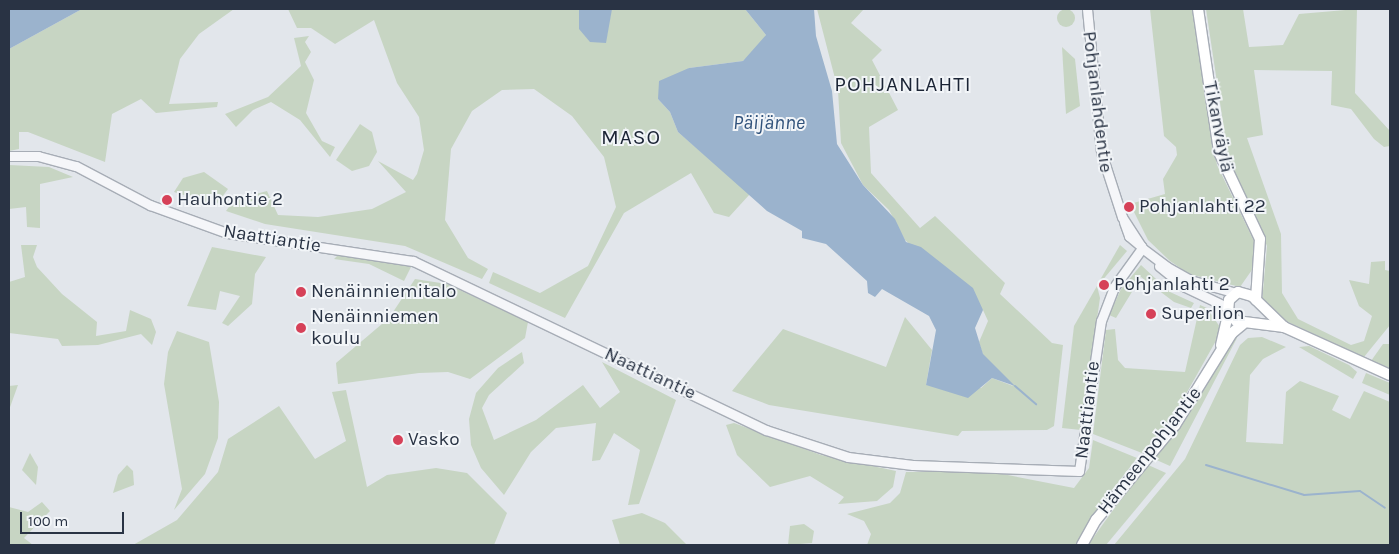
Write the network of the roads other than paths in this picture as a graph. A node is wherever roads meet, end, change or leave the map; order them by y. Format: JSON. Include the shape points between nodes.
{"nodes":[{"id":1,"x":1087,"y":9,"type":"edge"},
{"id":2,"x":1198,"y":9,"type":"edge"},
{"id":3,"x":9,"y":156,"type":"edge"},
{"id":4,"x":1141,"y":247,"type":"junction"},
{"id":5,"x":1150,"y":254,"type":"junction"},
{"id":6,"x":1260,"y":268,"type":"junction"},
{"id":7,"x":1238,"y":293,"type":"junction"},
{"id":8,"x":1257,"y":302,"type":"junction"},
{"id":9,"x":1228,"y":311,"type":"junction"},
{"id":10,"x":1246,"y":323,"type":"junction"},
{"id":11,"x":1284,"y":327,"type":"junction"},
{"id":12,"x":1218,"y":357,"type":"junction"},
{"id":13,"x":1390,"y":375,"type":"edge"},
{"id":14,"x":1082,"y":545,"type":"edge"}],
"edges":[{"from":1,"to":4,"type":"street","name":"Pohjanlahdentie","via":[[1101,152],[1124,222]]},
{"from":2,"to":6,"type":"main road","name":"Tikanväylä","via":[[1219,152],[1234,193],[1256,228]]},
{"from":3,"to":4,"type":"street","name":"Naattiantie","via":[[38,156],[70,164],[150,205],[227,233],[413,261],[766,430],[823,451],[897,464],[1073,474],[1084,464],[1101,322],[1114,287]]},
{"from":4,"to":5,"type":"street","name":"Pohjanlahdentie"},
{"from":5,"to":7,"type":"street","name":"Pohjanlahdentie","via":[[1190,280]]},
{"from":5,"to":9,"type":"street","name":"Pohjanlahdentie","via":[[1185,287]]},
{"from":6,"to":7,"type":"main road","via":[[1250,286]]},
{"from":6,"to":8,"type":"main road","name":"Tikanväylä"},
{"from":7,"to":8,"type":"main road"},
{"from":7,"to":9,"type":"main road","name":"Hämeenpohjantie"},
{"from":8,"to":10,"type":"main road","name":"Tikanväylä"},
{"from":8,"to":11,"type":"main road"},
{"from":9,"to":10,"type":"main road"},
{"from":9,"to":12,"type":"main road","name":"Hämeenpohjantie"},
{"from":10,"to":11,"type":"main road"},
{"from":10,"to":12,"type":"main road","name":"Hämeenpohjantie"},
{"from":11,"to":13,"type":"main road"},
{"from":12,"to":14,"type":"main road","name":"Hämeenpohjantie","via":[[1175,425],[1096,520]]}]}
